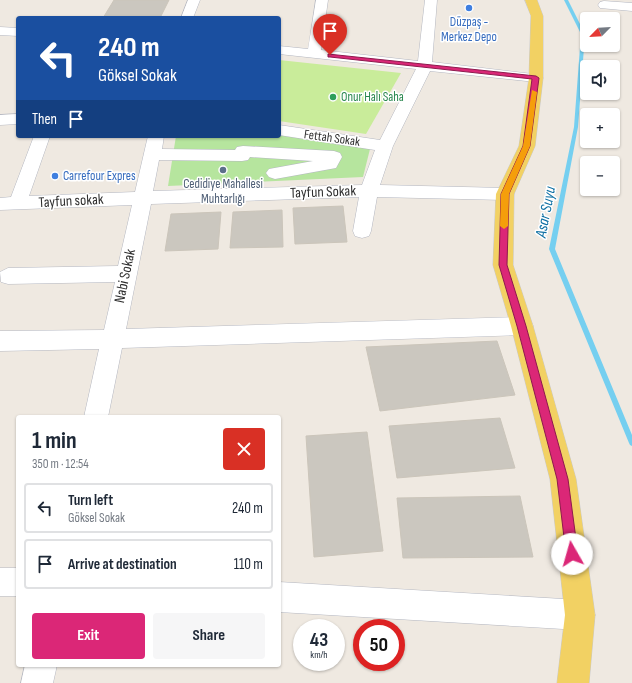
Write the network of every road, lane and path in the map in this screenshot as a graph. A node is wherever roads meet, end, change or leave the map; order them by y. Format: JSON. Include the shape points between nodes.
{"nodes":[{"id":1,"x":194,"y":0,"type":"edge"},
{"id":2,"x":322,"y":0,"type":"edge"},
{"id":3,"x":431,"y":0,"type":"edge"},
{"id":4,"x":531,"y":0,"type":"edge"},
{"id":5,"x":604,"y":4,"type":"dead end"},
{"id":6,"x":632,"y":7,"type":"edge"},
{"id":7,"x":188,"y":16,"type":"edge"},
{"id":8,"x":0,"y":31,"type":"edge"},
{"id":9,"x":16,"y":32,"type":"edge"},
{"id":10,"x":281,"y":50,"type":"edge"},
{"id":11,"x":314,"y":54,"type":"junction"},
{"id":12,"x":425,"y":66,"type":"junction"},
{"id":13,"x":536,"y":78,"type":"junction"},
{"id":14,"x":16,"y":119,"type":"edge"},
{"id":15,"x":0,"y":120,"type":"edge"},
{"id":16,"x":282,"y":131,"type":"edge"},
{"id":17,"x":41,"y":138,"type":"edge"},
{"id":18,"x":156,"y":138,"type":"edge"},
{"id":19,"x":385,"y":146,"type":"junction"},
{"id":20,"x":279,"y":153,"type":"junction"},
{"id":21,"x":152,"y":154,"type":"junction"},
{"id":22,"x":368,"y":191,"type":"junction"},
{"id":23,"x":505,"y":194,"type":"junction"},
{"id":24,"x":142,"y":198,"type":"junction"},
{"id":25,"x":9,"y":204,"type":"edge"},
{"id":26,"x":362,"y":231,"type":"dead end"},
{"id":27,"x":126,"y":274,"type":"junction"},
{"id":28,"x":8,"y":276,"type":"dead end"},
{"id":29,"x":522,"y":326,"type":"junction"},
{"id":30,"x":0,"y":340,"type":"edge"},
{"id":31,"x":112,"y":340,"type":"junction"},
{"id":32,"x":96,"y":415,"type":"edge"},
{"id":33,"x":0,"y":582,"type":"edge"},
{"id":34,"x":16,"y":582,"type":"edge"},
{"id":35,"x":281,"y":597,"type":"edge"},
{"id":36,"x":580,"y":615,"type":"junction"},
{"id":37,"x":41,"y":667,"type":"edge"},
{"id":38,"x":37,"y":683,"type":"edge"},
{"id":39,"x":574,"y":683,"type":"edge"}],
"edges":[{"from":1,"to":7,"type":"street"},
{"from":2,"to":11,"type":"street"},
{"from":3,"to":12,"type":"street"},
{"from":4,"to":13,"type":"main road","via":[[537,16]]},
{"from":5,"to":6,"type":"street"},
{"from":8,"to":9,"type":"street"},
{"from":10,"to":11,"type":"street"},
{"from":11,"to":12,"type":"street"},
{"from":12,"to":13,"type":"street"},
{"from":12,"to":19,"type":"street"},
{"from":13,"to":23,"type":"main road","via":[[526,146]]},
{"from":14,"to":15,"type":"street"},
{"from":16,"to":19,"type":"street","name":"Fettah Sokak"},
{"from":16,"to":20,"type":"street"},
{"from":17,"to":25,"type":"street"},
{"from":18,"to":21,"type":"street","name":"Nabi Sokak"},
{"from":19,"to":22,"type":"street"},
{"from":20,"to":20,"type":"street","via":[[334,157],[330,164],[275,176]]},
{"from":20,"to":21,"type":"street","via":[[243,151],[242,156]]},
{"from":21,"to":24,"type":"street","name":"Nabi Sokak"},
{"from":22,"to":23,"type":"street","name":"Tayfun Sokak"},
{"from":22,"to":24,"type":"street","name":"Tayfun Sokak"},
{"from":22,"to":26,"type":"street"},
{"from":23,"to":29,"type":"main road","via":[[503,265]]},
{"from":24,"to":25,"type":"street","name":"Tayfun sokak"},
{"from":24,"to":27,"type":"street","name":"Nabi Sokak"},
{"from":27,"to":28,"type":"street"},
{"from":27,"to":31,"type":"street","name":"Nabi Sokak"},
{"from":29,"to":31,"type":"street"},
{"from":29,"to":36,"type":"main road","via":[[563,479]]},
{"from":30,"to":31,"type":"street"},
{"from":31,"to":32,"type":"street","name":"Nabi Sokak"},
{"from":33,"to":34,"type":"street"},
{"from":35,"to":36,"type":"street"},
{"from":36,"to":39,"type":"main road"},
{"from":37,"to":38,"type":"street"}]}
